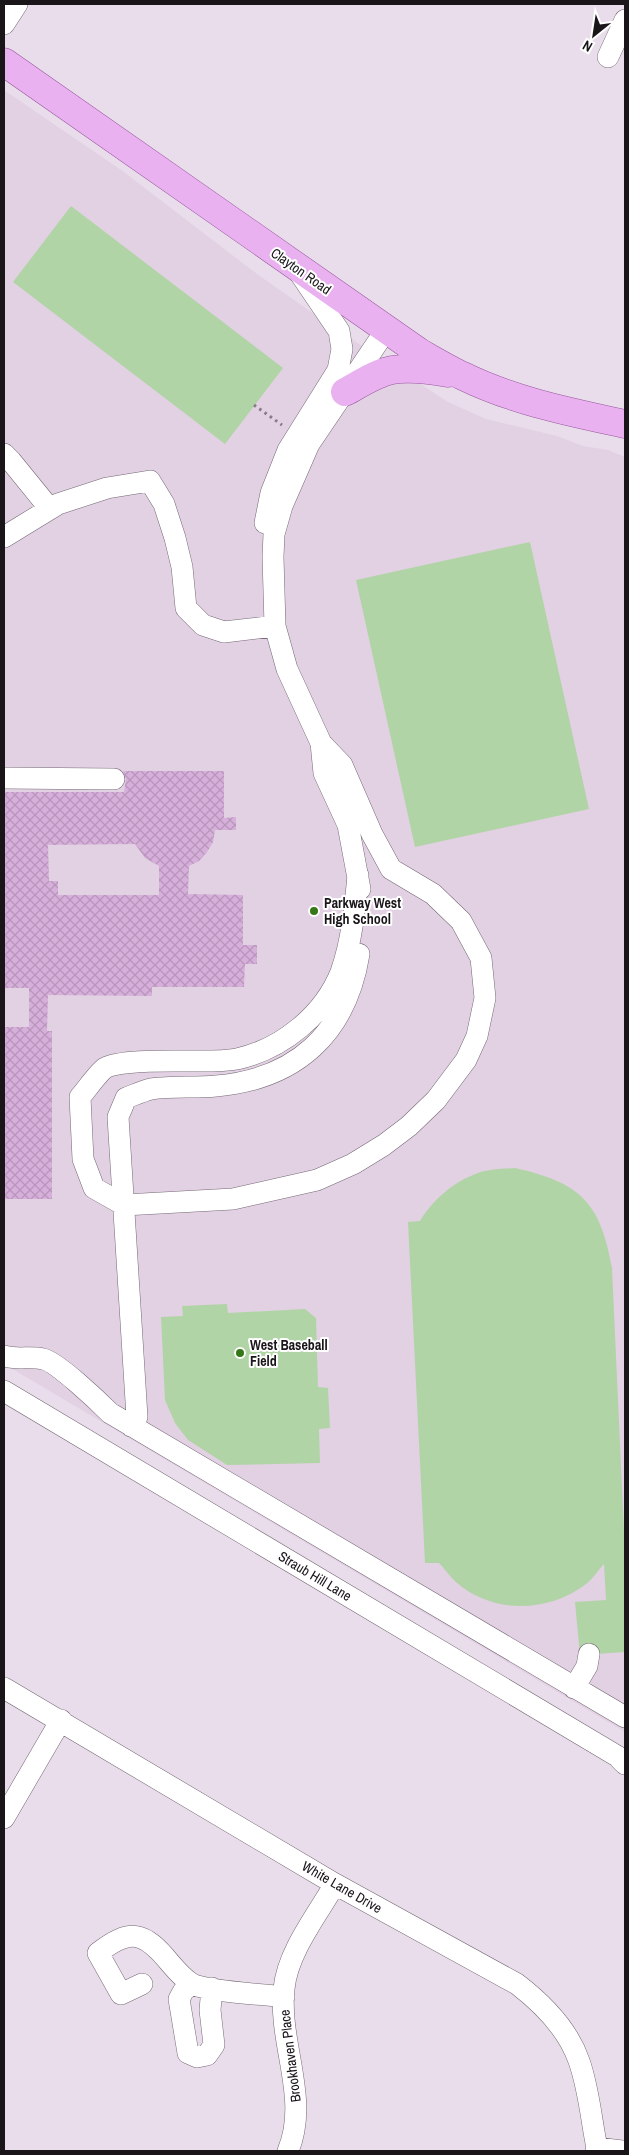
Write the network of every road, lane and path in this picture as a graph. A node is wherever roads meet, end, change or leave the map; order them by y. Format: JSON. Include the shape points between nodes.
{"nodes":[{"id":1,"x":17,"y":4,"type":"edge"},
{"id":2,"x":625,"y":20,"type":"edge"},
{"id":3,"x":4,"y":24,"type":"edge"},
{"id":4,"x":608,"y":57,"type":"dead end"},
{"id":5,"x":4,"y":62,"type":"edge"},
{"id":6,"x":296,"y":268,"type":"junction"},
{"id":7,"x":386,"y":330,"type":"junction"},
{"id":8,"x":462,"y":375,"type":"junction"},
{"id":9,"x":345,"y":392,"type":"junction"},
{"id":10,"x":254,"y":405,"type":"dead end"},
{"id":11,"x":625,"y":424,"type":"edge"},
{"id":12,"x":284,"y":426,"type":"dead end"},
{"id":13,"x":6,"y":462,"type":"edge"},
{"id":14,"x":50,"y":509,"type":"junction"},
{"id":15,"x":4,"y":537,"type":"edge"},
{"id":16,"x":273,"y":557,"type":"junction"},
{"id":17,"x":275,"y":626,"type":"junction"},
{"id":18,"x":321,"y":743,"type":"junction"},
{"id":19,"x":4,"y":778,"type":"edge"},
{"id":20,"x":114,"y":779,"type":"dead end"},
{"id":21,"x":358,"y":875,"type":"junction"},
{"id":22,"x":124,"y":1206,"type":"junction"},
{"id":23,"x":4,"y":1356,"type":"edge"},
{"id":24,"x":4,"y":1391,"type":"edge"},
{"id":25,"x":132,"y":1426,"type":"junction"},
{"id":26,"x":589,"y":1654,"type":"dead end"},
{"id":27,"x":4,"y":1688,"type":"edge"},
{"id":28,"x":574,"y":1688,"type":"junction"},
{"id":29,"x":625,"y":1717,"type":"edge"},
{"id":30,"x":61,"y":1720,"type":"junction"},
{"id":31,"x":625,"y":1764,"type":"edge"},
{"id":32,"x":4,"y":1818,"type":"edge"},
{"id":33,"x":335,"y":1884,"type":"junction"},
{"id":34,"x":142,"y":1984,"type":"dead end"},
{"id":35,"x":284,"y":1997,"type":"junction"},
{"id":36,"x":596,"y":2150,"type":"edge"},
{"id":37,"x":288,"y":2151,"type":"edge"},
{"id":38,"x":622,"y":2151,"type":"edge"}],
"edges":[{"from":1,"to":3,"type":"street"},
{"from":2,"to":4,"type":"street"},
{"from":5,"to":6,"type":"main road","name":"Clayton Road"},
{"from":6,"to":7,"type":"main road","name":"Clayton Road"},
{"from":6,"to":16,"type":"street","via":[[338,331],[342,349],[338,370],[288,450],[271,493],[264,520]]},
{"from":7,"to":8,"type":"main road","name":"Clayton Road"},
{"from":7,"to":9,"type":"street"},
{"from":8,"to":9,"type":"main road","via":[[426,369],[392,370]]},
{"from":8,"to":11,"type":"main road","name":"Clayton Road","via":[[519,398]]},
{"from":9,"to":16,"type":"street","via":[[309,444],[282,506],[274,534]]},
{"from":10,"to":12,"type":"path"},
{"from":13,"to":14,"type":"street"},
{"from":14,"to":15,"type":"street"},
{"from":14,"to":17,"type":"street","via":[[107,488],[150,481],[164,504],[175,538],[186,608],[203,625],[224,632]]},
{"from":16,"to":17,"type":"street"},
{"from":17,"to":18,"type":"street","via":[[287,669]]},
{"from":18,"to":21,"type":"street","via":[[324,774],[348,825]]},
{"from":18,"to":22,"type":"street","via":[[342,765],[391,869],[433,894],[461,921],[481,958],[485,998],[477,1036],[466,1060],[436,1100],[409,1126],[353,1164],[316,1180],[233,1199]]},
{"from":19,"to":20,"type":"street"},
{"from":21,"to":22,"type":"street","via":[[363,907],[362,938],[348,997],[335,1021],[311,1049],[293,1063],[256,1080],[217,1086],[151,1089],[126,1098],[118,1117]]},
{"from":21,"to":22,"type":"street","via":[[351,936],[340,973],[311,1017],[290,1036],[237,1059],[132,1062],[105,1068],[80,1097],[83,1159],[94,1188]]},
{"from":22,"to":25,"type":"street","via":[[137,1417]]},
{"from":23,"to":25,"type":"street","via":[[44,1359],[90,1393],[110,1413]]},
{"from":24,"to":31,"type":"street","name":"Straub Hill Lane","via":[[617,1756]]},
{"from":25,"to":28,"type":"street"},
{"from":26,"to":28,"type":"street","via":[[587,1666]]},
{"from":27,"to":30,"type":"street","name":"White Lane Drive"},
{"from":28,"to":29,"type":"street"},
{"from":30,"to":32,"type":"street"},
{"from":30,"to":33,"type":"street","name":"White Lane Drive"},
{"from":33,"to":35,"type":"street","name":"Brookhaven Place","via":[[293,1955],[286,1973]]},
{"from":33,"to":36,"type":"street","name":"White Lane Drive","via":[[517,1984],[552,2015],[579,2060]]},
{"from":34,"to":35,"type":"street","via":[[121,1994],[98,1953],[113,1941],[130,1936],[144,1938],[178,1973],[202,1986]]},
{"from":35,"to":37,"type":"street","name":"Brookhaven Place","via":[[296,2106]]},
{"from":36,"to":38,"type":"street"}]}
